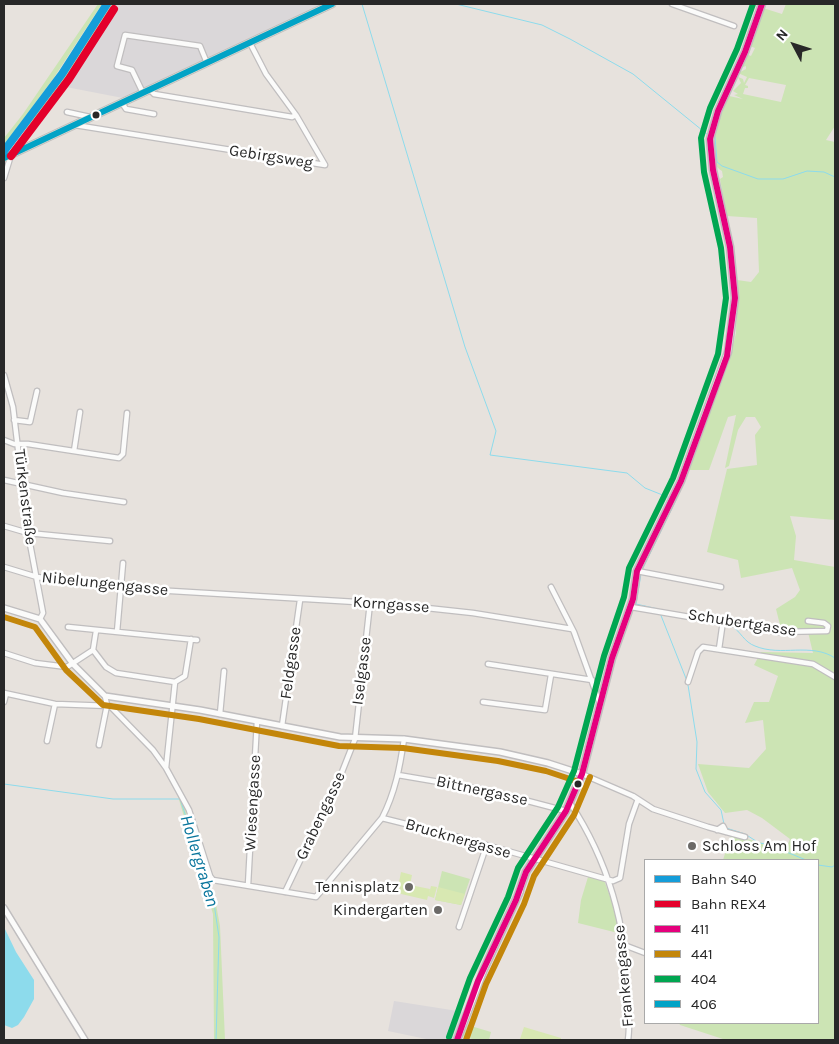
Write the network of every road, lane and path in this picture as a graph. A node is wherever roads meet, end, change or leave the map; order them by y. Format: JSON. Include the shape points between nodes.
{"nodes":[{"id":1,"x":332,"y":4,"type":"edge"},
{"id":2,"x":672,"y":4,"type":"edge"},
{"id":3,"x":762,"y":4,"type":"edge"},
{"id":4,"x":734,"y":26,"type":"dead end"},
{"id":5,"x":250,"y":43,"type":"junction"},
{"id":6,"x":208,"y":63,"type":"junction"},
{"id":7,"x":150,"y":90,"type":"junction"},
{"id":8,"x":143,"y":93,"type":"junction"},
{"id":9,"x":122,"y":103,"type":"junction"},
{"id":10,"x":67,"y":112,"type":"dead end"},
{"id":11,"x":154,"y":114,"type":"dead end"},
{"id":12,"x":296,"y":115,"type":"junction"},
{"id":13,"x":92,"y":117,"type":"junction"},
{"id":14,"x":75,"y":125,"type":"junction"},
{"id":15,"x":7,"y":156,"type":"edge"},
{"id":16,"x":4,"y":178,"type":"edge"},
{"id":17,"x":4,"y":375,"type":"edge"},
{"id":18,"x":37,"y":391,"type":"dead end"},
{"id":19,"x":80,"y":412,"type":"dead end"},
{"id":20,"x":128,"y":413,"type":"dead end"},
{"id":21,"x":14,"y":420,"type":"junction"},
{"id":22,"x":4,"y":440,"type":"edge"},
{"id":23,"x":18,"y":444,"type":"junction"},
{"id":24,"x":74,"y":451,"type":"junction"},
{"id":25,"x":4,"y":480,"type":"edge"},
{"id":26,"x":22,"y":484,"type":"junction"},
{"id":27,"x":124,"y":502,"type":"dead end"},
{"id":28,"x":4,"y":526,"type":"edge"},
{"id":29,"x":28,"y":533,"type":"junction"},
{"id":30,"x":110,"y":541,"type":"dead end"},
{"id":31,"x":123,"y":563,"type":"dead end"},
{"id":32,"x":4,"y":567,"type":"edge"},
{"id":33,"x":640,"y":572,"type":"junction"},
{"id":34,"x":36,"y":577,"type":"junction"},
{"id":35,"x":552,"y":587,"type":"dead end"},
{"id":36,"x":721,"y":587,"type":"dead end"},
{"id":37,"x":120,"y":588,"type":"junction"},
{"id":38,"x":208,"y":593,"type":"joint"},
{"id":39,"x":300,"y":600,"type":"junction"},
{"id":40,"x":370,"y":603,"type":"junction"},
{"id":41,"x":631,"y":607,"type":"junction"},
{"id":42,"x":4,"y":608,"type":"edge"},
{"id":43,"x":40,"y":620,"type":"junction"},
{"id":44,"x":808,"y":621,"type":"dead end"},
{"id":45,"x":723,"y":623,"type":"junction"},
{"id":46,"x":68,"y":627,"type":"dead end"},
{"id":47,"x":572,"y":629,"type":"junction"},
{"id":48,"x":96,"y":630,"type":"junction"},
{"id":49,"x":117,"y":632,"type":"junction"},
{"id":50,"x":719,"y":649,"type":"junction"},
{"id":51,"x":93,"y":650,"type":"junction"},
{"id":52,"x":4,"y":653,"type":"edge"},
{"id":53,"x":72,"y":664,"type":"junction"},
{"id":54,"x":488,"y":664,"type":"dead end"},
{"id":55,"x":224,"y":670,"type":"dead end"},
{"id":56,"x":552,"y":675,"type":"junction"},
{"id":57,"x":835,"y":676,"type":"edge"},
{"id":58,"x":592,"y":680,"type":"junction"},
{"id":59,"x":175,"y":682,"type":"junction"},
{"id":60,"x":688,"y":682,"type":"dead end"},
{"id":61,"x":5,"y":694,"type":"edge"},
{"id":62,"x":105,"y":696,"type":"junction"},
{"id":63,"x":4,"y":702,"type":"edge"},
{"id":64,"x":483,"y":702,"type":"dead end"},
{"id":65,"x":55,"y":704,"type":"junction"},
{"id":66,"x":600,"y":704,"type":"junction"},
{"id":67,"x":107,"y":705,"type":"junction"},
{"id":68,"x":172,"y":707,"type":"junction"},
{"id":69,"x":220,"y":714,"type":"junction"},
{"id":70,"x":257,"y":721,"type":"junction"},
{"id":71,"x":282,"y":726,"type":"junction"},
{"id":72,"x":354,"y":739,"type":"junction"},
{"id":73,"x":404,"y":739,"type":"junction"},
{"id":74,"x":47,"y":741,"type":"dead end"},
{"id":75,"x":99,"y":745,"type":"dead end"},
{"id":76,"x":166,"y":768,"type":"junction"},
{"id":77,"x":582,"y":774,"type":"junction"},
{"id":78,"x":398,"y":775,"type":"junction"},
{"id":79,"x":638,"y":799,"type":"junction"},
{"id":80,"x":570,"y":803,"type":"junction"},
{"id":81,"x":566,"y":811,"type":"junction"},
{"id":82,"x":382,"y":818,"type":"junction"},
{"id":83,"x":745,"y":836,"type":"dead end"},
{"id":84,"x":486,"y":846,"type":"junction"},
{"id":85,"x":534,"y":860,"type":"junction"},
{"id":86,"x":608,"y":880,"type":"junction"},
{"id":87,"x":248,"y":885,"type":"junction"},
{"id":88,"x":285,"y":892,"type":"junction"},
{"id":89,"x":4,"y":908,"type":"edge"},
{"id":90,"x":459,"y":927,"type":"dead end"},
{"id":91,"x":624,"y":945,"type":"junction"},
{"id":92,"x":644,"y":953,"type":"edge"},
{"id":93,"x":86,"y":1040,"type":"edge"},
{"id":94,"x":457,"y":1040,"type":"edge"},
{"id":95,"x":628,"y":1040,"type":"edge"}],
"edges":[{"from":1,"to":5,"type":"main road"},
{"from":2,"to":4,"type":"street"},
{"from":3,"to":33,"type":"main road","via":[[712,131],[711,158],[730,247],[735,298],[727,356],[685,472]]},
{"from":5,"to":6,"type":"main road"},
{"from":5,"to":12,"type":"street","name":"Gebirgsweg","via":[[266,74]]},
{"from":6,"to":7,"type":"main road"},
{"from":6,"to":8,"type":"street","via":[[200,46],[125,35],[117,66],[132,70]]},
{"from":7,"to":8,"type":"main road"},
{"from":7,"to":12,"type":"street","via":[[154,94],[292,117]]},
{"from":8,"to":9,"type":"main road"},
{"from":9,"to":11,"type":"street","via":[[126,109]]},
{"from":9,"to":13,"type":"main road"},
{"from":10,"to":13,"type":"street"},
{"from":12,"to":14,"type":"street","name":"Gebirgsweg","via":[[324,166]]},
{"from":13,"to":14,"type":"main road"},
{"from":14,"to":15,"type":"main road"},
{"from":15,"to":16,"type":"street"},
{"from":17,"to":21,"type":"street","name":"Türkenstraße"},
{"from":18,"to":21,"type":"street","via":[[30,422]]},
{"from":19,"to":24,"type":"street"},
{"from":20,"to":24,"type":"street","via":[[123,454],[119,458]]},
{"from":21,"to":23,"type":"street","name":"Türkenstraße"},
{"from":22,"to":23,"type":"street"},
{"from":23,"to":24,"type":"street"},
{"from":23,"to":26,"type":"street","name":"Türkenstraße"},
{"from":25,"to":26,"type":"street"},
{"from":26,"to":27,"type":"street","via":[[64,494]]},
{"from":26,"to":29,"type":"street","name":"Türkenstraße"},
{"from":28,"to":29,"type":"street"},
{"from":29,"to":30,"type":"street"},
{"from":29,"to":34,"type":"street","name":"Türkenstraße"},
{"from":31,"to":37,"type":"street"},
{"from":32,"to":34,"type":"street","name":"Nibelungengasse"},
{"from":33,"to":36,"type":"street"},
{"from":33,"to":41,"type":"main road"},
{"from":34,"to":37,"type":"street","name":"Nibelungengasse"},
{"from":34,"to":43,"type":"street","name":"Türkenstraße","via":[[43,614]]},
{"from":35,"to":47,"type":"street"},
{"from":37,"to":38,"type":"street","name":"Nibelungengasse"},
{"from":37,"to":49,"type":"street"},
{"from":38,"to":39,"type":"street","name":"Korngasse"},
{"from":39,"to":40,"type":"street","name":"Korngasse"},
{"from":39,"to":71,"type":"street","name":"Feldgasse"},
{"from":40,"to":47,"type":"street","name":"Korngasse","via":[[473,613]]},
{"from":40,"to":72,"type":"street","name":"Iselgasse"},
{"from":41,"to":45,"type":"street","name":"Schubertgasse"},
{"from":41,"to":66,"type":"main road","via":[[612,658]]},
{"from":42,"to":43,"type":"street"},
{"from":43,"to":53,"type":"street"},
{"from":44,"to":45,"type":"street","name":"Schubertgasse","via":[[824,623],[828,626],[827,631],[778,632]]},
{"from":45,"to":50,"type":"street"},
{"from":46,"to":48,"type":"street"},
{"from":47,"to":58,"type":"street"},
{"from":48,"to":49,"type":"street"},
{"from":48,"to":51,"type":"street"},
{"from":49,"to":59,"type":"street","via":[[194,640],[185,676]]},
{"from":50,"to":57,"type":"street","via":[[813,664]]},
{"from":50,"to":60,"type":"street","via":[[700,649]]},
{"from":51,"to":53,"type":"street"},
{"from":51,"to":59,"type":"street","via":[[106,667],[116,673]]},
{"from":52,"to":53,"type":"street","via":[[55,666]]},
{"from":53,"to":62,"type":"street"},
{"from":54,"to":56,"type":"street"},
{"from":55,"to":69,"type":"street"},
{"from":56,"to":58,"type":"street"},
{"from":56,"to":64,"type":"street","via":[[545,710]]},
{"from":58,"to":66,"type":"street"},
{"from":59,"to":68,"type":"street"},
{"from":61,"to":63,"type":"street"},
{"from":61,"to":65,"type":"street"},
{"from":62,"to":67,"type":"street"},
{"from":62,"to":68,"type":"street"},
{"from":65,"to":67,"type":"street"},
{"from":65,"to":74,"type":"street"},
{"from":66,"to":77,"type":"main road"},
{"from":67,"to":75,"type":"street"},
{"from":67,"to":76,"type":"street","via":[[153,750]]},
{"from":68,"to":69,"type":"street"},
{"from":68,"to":76,"type":"street"},
{"from":69,"to":70,"type":"street"},
{"from":70,"to":71,"type":"street"},
{"from":70,"to":87,"type":"street","name":"Wiesengasse"},
{"from":71,"to":72,"type":"street"},
{"from":72,"to":73,"type":"street"},
{"from":72,"to":88,"type":"street","name":"Grabengasse","via":[[340,777]]},
{"from":73,"to":77,"type":"street","via":[[500,752]]},
{"from":73,"to":78,"type":"street"},
{"from":76,"to":87,"type":"street","via":[[188,810],[210,876]]},
{"from":77,"to":79,"type":"street"},
{"from":77,"to":80,"type":"main road"},
{"from":78,"to":81,"type":"street","name":"Bittnergasse","via":[[486,790]]},
{"from":78,"to":82,"type":"street"},
{"from":79,"to":83,"type":"street","via":[[653,809]]},
{"from":79,"to":86,"type":"street","via":[[629,824],[620,878]]},
{"from":80,"to":81,"type":"main road"},
{"from":80,"to":86,"type":"street","name":"Frankengasse","via":[[585,827]]},
{"from":81,"to":85,"type":"main road"},
{"from":82,"to":84,"type":"street","name":"Brucknergasse"},
{"from":82,"to":88,"type":"street","via":[[316,897]]},
{"from":84,"to":85,"type":"street","name":"Brucknergasse"},
{"from":84,"to":90,"type":"street"},
{"from":85,"to":86,"type":"street","name":"Brucknergasse"},
{"from":85,"to":94,"type":"main road","via":[[489,956]]},
{"from":86,"to":91,"type":"street","name":"Frankengasse"},
{"from":87,"to":88,"type":"street"},
{"from":89,"to":93,"type":"street"},
{"from":91,"to":92,"type":"street"},
{"from":91,"to":95,"type":"street","name":"Frankengasse"}]}
